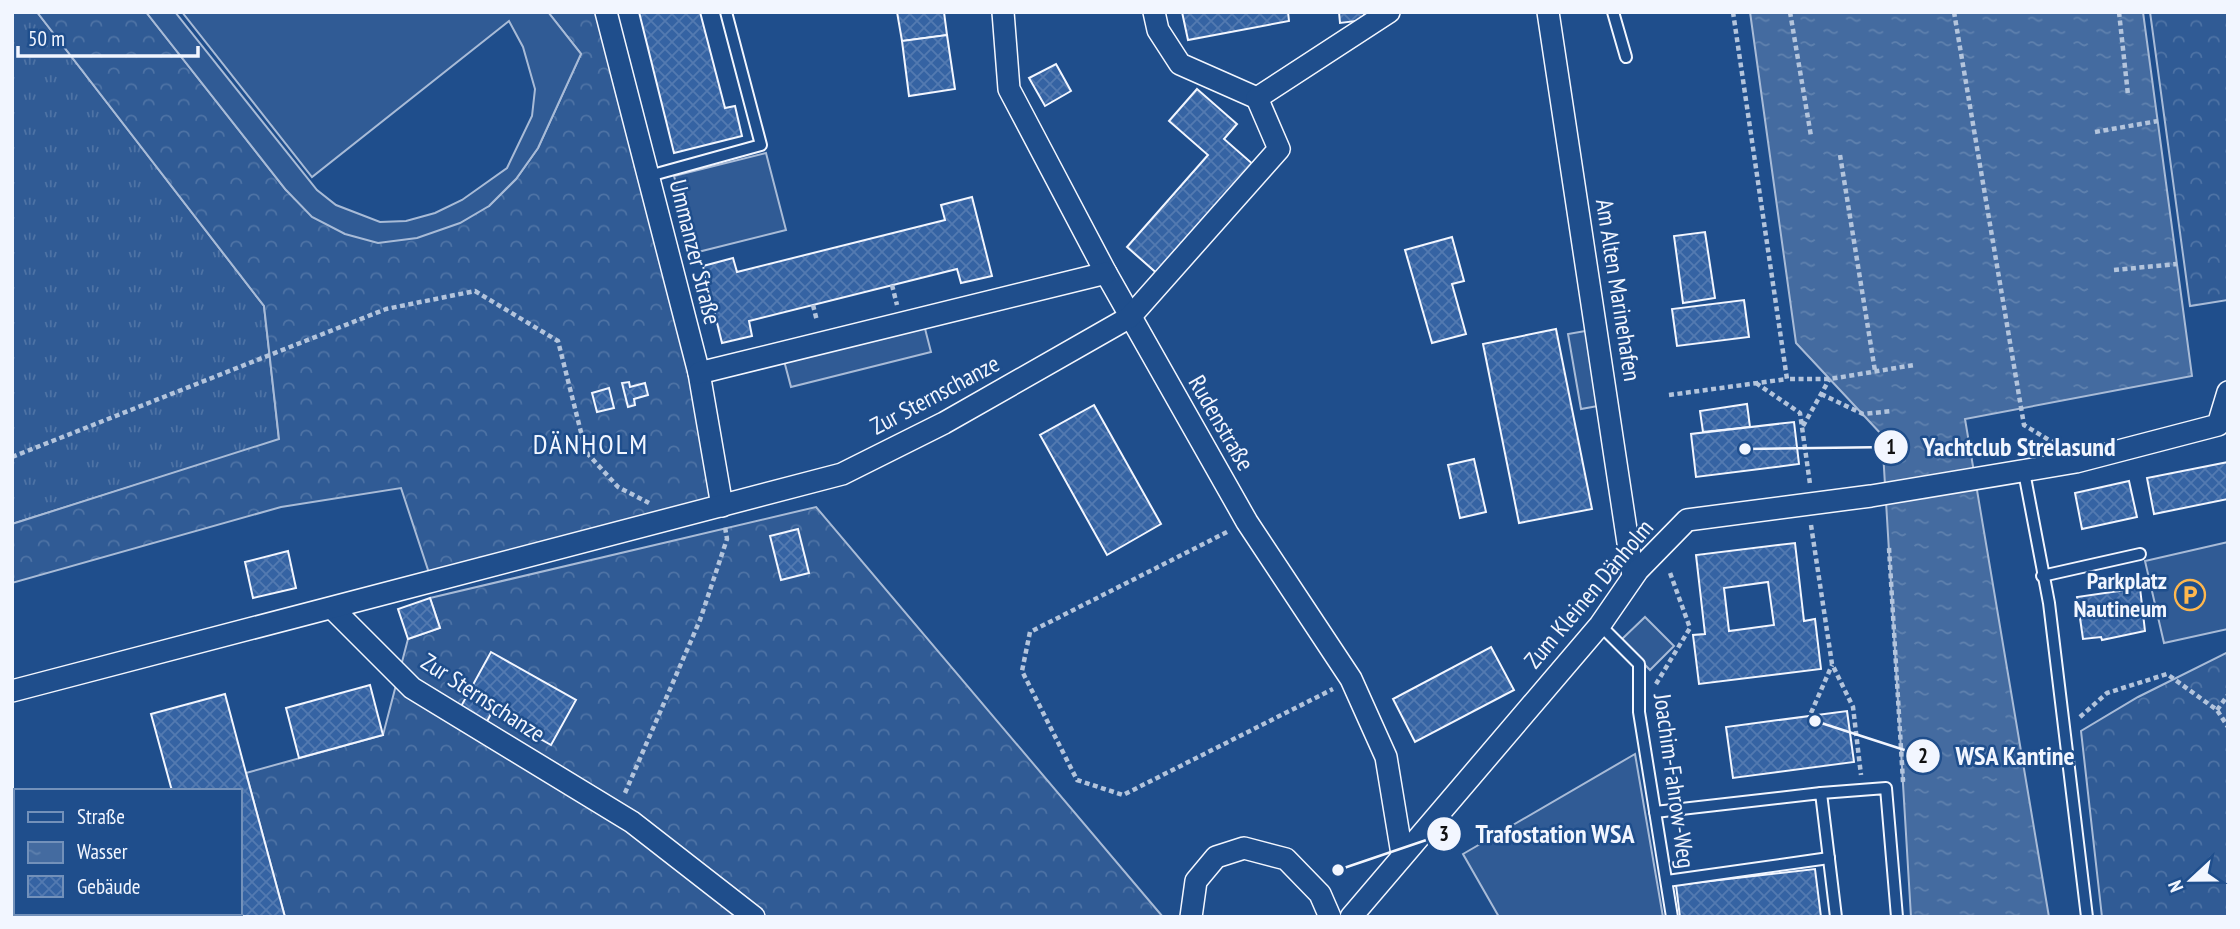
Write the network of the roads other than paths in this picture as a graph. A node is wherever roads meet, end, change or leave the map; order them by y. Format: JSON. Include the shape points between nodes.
{"nodes":[{"id":1,"x":606,"y":12,"type":"edge"},
{"id":2,"x":726,"y":12,"type":"edge"},
{"id":3,"x":1003,"y":12,"type":"edge"},
{"id":4,"x":1154,"y":12,"type":"edge"},
{"id":5,"x":1390,"y":12,"type":"edge"},
{"id":6,"x":1548,"y":12,"type":"edge"},
{"id":7,"x":1613,"y":12,"type":"edge"},
{"id":8,"x":1626,"y":57,"type":"dead end"},
{"id":9,"x":1257,"y":98,"type":"junction"},
{"id":10,"x":649,"y":176,"type":"junction"},
{"id":11,"x":1105,"y":273,"type":"junction"},
{"id":12,"x":1130,"y":317,"type":"junction"},
{"id":13,"x":699,"y":373,"type":"junction"},
{"id":14,"x":2228,"y":392,"type":"edge"},
{"id":15,"x":2024,"y":472,"type":"junction"},
{"id":16,"x":722,"y":506,"type":"junction"},
{"id":17,"x":2140,"y":554,"type":"dead end"},
{"id":18,"x":1633,"y":576,"type":"junction"},
{"id":19,"x":2042,"y":576,"type":"junction"},
{"id":20,"x":332,"y":608,"type":"junction"},
{"id":21,"x":1600,"y":625,"type":"junction"},
{"id":22,"x":12,"y":691,"type":"edge"},
{"id":23,"x":1821,"y":793,"type":"junction"},
{"id":24,"x":1656,"y":812,"type":"junction"},
{"id":25,"x":1402,"y":854,"type":"junction"},
{"id":26,"x":1829,"y":858,"type":"junction"},
{"id":27,"x":1667,"y":881,"type":"junction"},
{"id":28,"x":754,"y":917,"type":"edge"},
{"id":29,"x":1191,"y":917,"type":"edge"},
{"id":30,"x":1330,"y":917,"type":"edge"},
{"id":31,"x":1352,"y":917,"type":"edge"},
{"id":32,"x":1672,"y":917,"type":"edge"},
{"id":33,"x":1836,"y":917,"type":"edge"},
{"id":34,"x":1897,"y":917,"type":"edge"},
{"id":35,"x":2087,"y":917,"type":"edge"}],
"edges":[{"from":1,"to":10,"type":"street","name":"Ummanzer Straße"},
{"from":2,"to":10,"type":"lane","via":[[761,145]]},
{"from":3,"to":11,"type":"street","name":"Rudenstraße","via":[[1009,89]]},
{"from":4,"to":9,"type":"street","via":[[1158,30],[1180,64]]},
{"from":5,"to":9,"type":"street"},
{"from":6,"to":18,"type":"street","name":"Am Alten Marinehafen"},
{"from":7,"to":8,"type":"lane"},
{"from":9,"to":12,"type":"street","name":"Zur Sternschanze","via":[[1279,149]]},
{"from":10,"to":13,"type":"street","name":"Ummanzer Straße"},
{"from":11,"to":12,"type":"street","name":"Rudenstraße"},
{"from":11,"to":13,"type":"street"},
{"from":12,"to":16,"type":"street","name":"Zur Sternschanze","via":[[944,423],[842,474]]},
{"from":12,"to":25,"type":"street","name":"Rudenstraße","via":[[1247,522],[1351,680],[1386,757]]},
{"from":13,"to":16,"type":"street","name":"Ummanzer Straße"},
{"from":14,"to":15,"type":"street","name":"Zum Kleinen Dänholm","via":[[2218,425]]},
{"from":15,"to":18,"type":"street","name":"Zum Kleinen Dänholm","via":[[1687,520]]},
{"from":15,"to":19,"type":"lane"},
{"from":16,"to":20,"type":"street","name":"Zur Sternschanze"},
{"from":17,"to":19,"type":"lane"},
{"from":18,"to":21,"type":"street","name":"Zum Kleinen Dänholm"},
{"from":19,"to":35,"type":"lane"},
{"from":20,"to":22,"type":"street","name":"Zur Sternschanze"},
{"from":20,"to":28,"type":"street","name":"Zur Sternschanze","via":[[412,688],[617,813]]},
{"from":21,"to":24,"type":"lane","name":"Joachim-Fahrow-Weg","via":[[1639,664],[1639,712]]},
{"from":21,"to":25,"type":"street","name":"Zum Kleinen Dänholm"},
{"from":23,"to":24,"type":"lane"},
{"from":23,"to":26,"type":"lane"},
{"from":23,"to":34,"type":"lane","via":[[1886,788]]},
{"from":24,"to":27,"type":"lane","name":"Joachim-Fahrow-Weg"},
{"from":25,"to":31,"type":"street","name":"Zum Kleinen Dänholm"},
{"from":26,"to":27,"type":"lane"},
{"from":26,"to":33,"type":"lane"},
{"from":27,"to":32,"type":"lane","name":"Joachim-Fahrow-Weg"},
{"from":29,"to":30,"type":"street","via":[[1196,881],[1216,858],[1244,848],[1286,859],[1320,894]]}]}
